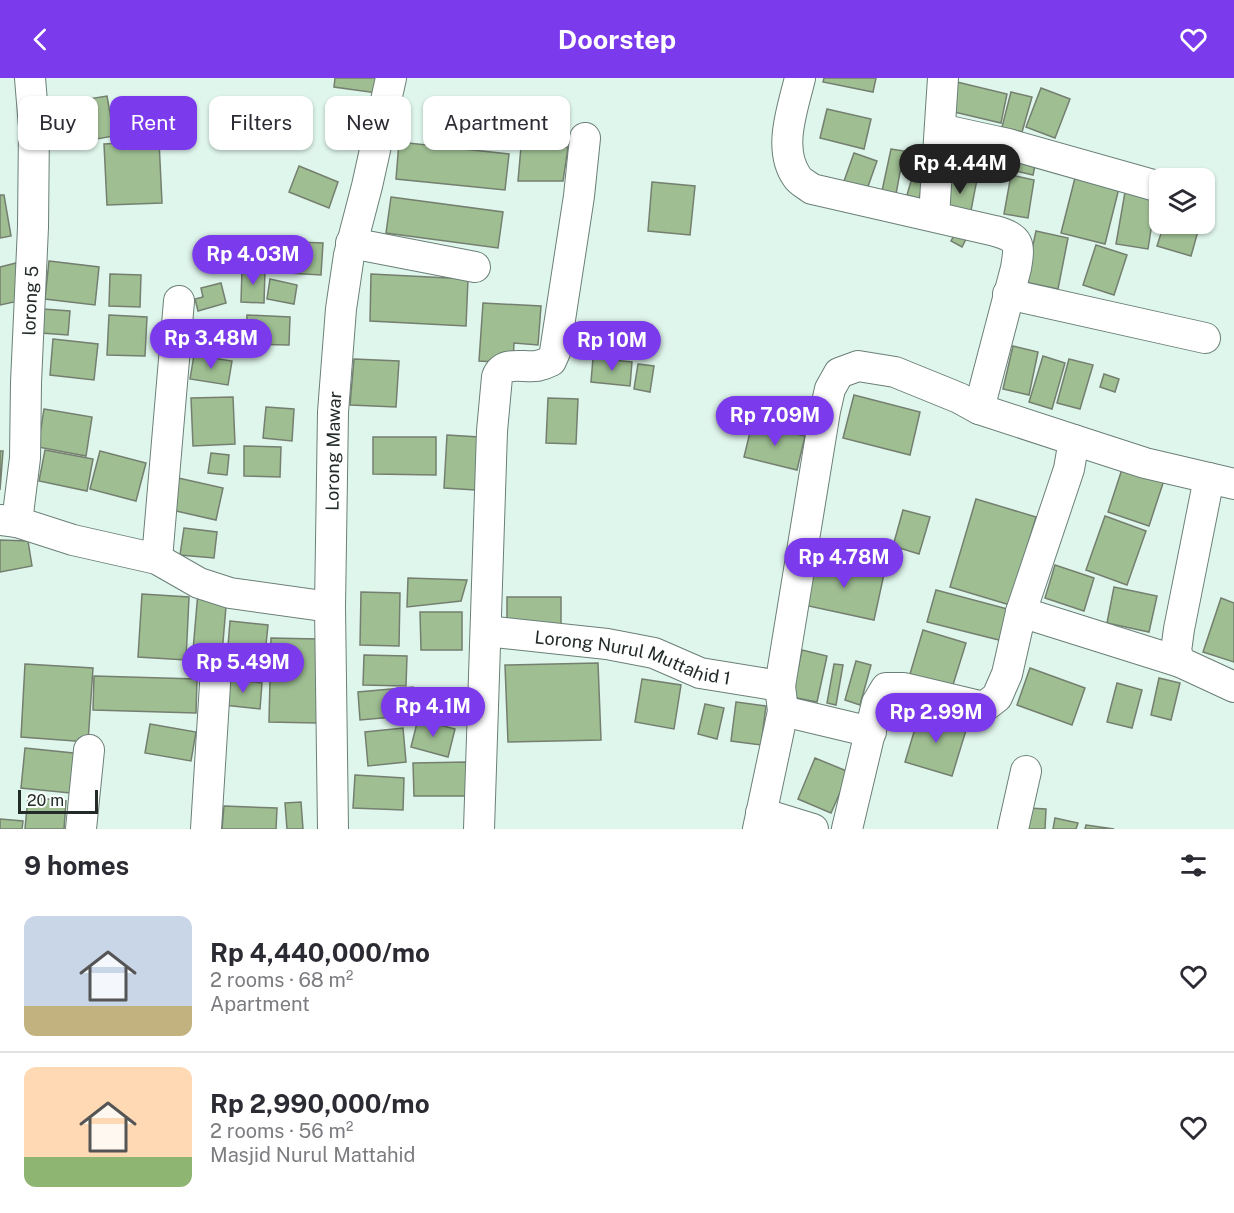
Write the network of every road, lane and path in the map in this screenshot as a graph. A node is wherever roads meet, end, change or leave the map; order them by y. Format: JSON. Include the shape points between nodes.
{"nodes":[{"id":1,"x":30,"y":78,"type":"edge"},
{"id":2,"x":392,"y":78,"type":"edge"},
{"id":3,"x":800,"y":78,"type":"edge"},
{"id":4,"x":943,"y":78,"type":"edge"},
{"id":5,"x":940,"y":129,"type":"junction"},
{"id":6,"x":585,"y":138,"type":"dead end"},
{"id":7,"x":1149,"y":184,"type":"edge"},
{"id":8,"x":934,"y":216,"type":"junction"},
{"id":9,"x":351,"y":243,"type":"junction"},
{"id":10,"x":476,"y":267,"type":"dead end"},
{"id":11,"x":1008,"y":294,"type":"junction"},
{"id":12,"x":179,"y":301,"type":"dead end"},
{"id":13,"x":1205,"y":338,"type":"dead end"},
{"id":14,"x":980,"y":409,"type":"junction"},
{"id":15,"x":1074,"y":440,"type":"junction"},
{"id":16,"x":1222,"y":481,"type":"edge"},
{"id":17,"x":9,"y":521,"type":"edge"},
{"id":18,"x":157,"y":558,"type":"junction"},
{"id":19,"x":330,"y":607,"type":"junction"},
{"id":20,"x":1021,"y":612,"type":"junction"},
{"id":21,"x":486,"y":631,"type":"junction"},
{"id":22,"x":1180,"y":662,"type":"junction"},
{"id":23,"x":215,"y":684,"type":"dead end"},
{"id":24,"x":1234,"y":687,"type":"edge"},
{"id":25,"x":781,"y":698,"type":"junction"},
{"id":26,"x":871,"y":732,"type":"junction"},
{"id":27,"x":89,"y":750,"type":"dead end"},
{"id":28,"x":1026,"y":771,"type":"dead end"},
{"id":29,"x":759,"y":821,"type":"edge"},
{"id":30,"x":81,"y":829,"type":"edge"},
{"id":31,"x":206,"y":829,"type":"edge"},
{"id":32,"x":333,"y":829,"type":"edge"},
{"id":33,"x":479,"y":829,"type":"edge"},
{"id":34,"x":813,"y":829,"type":"edge"},
{"id":35,"x":847,"y":829,"type":"edge"},
{"id":36,"x":1013,"y":829,"type":"edge"}],
"edges":[{"from":1,"to":17,"type":"street","name":"lorong 5","via":[[34,127],[33,228],[25,458]]},
{"from":2,"to":9,"type":"street","name":"Lorong Mawar"},
{"from":3,"to":8,"type":"street","via":[[788,131],[789,162],[798,179],[812,189]]},
{"from":4,"to":5,"type":"street"},
{"from":5,"to":7,"type":"street"},
{"from":5,"to":8,"type":"street"},
{"from":6,"to":21,"type":"street","via":[[555,352],[551,361],[504,368],[496,377]]},
{"from":8,"to":11,"type":"street","via":[[1010,235],[1017,242],[1019,250]]},
{"from":9,"to":10,"type":"street"},
{"from":9,"to":19,"type":"street","name":"Lorong Mawar","via":[[340,309],[333,412]]},
{"from":11,"to":13,"type":"street"},
{"from":11,"to":14,"type":"street"},
{"from":12,"to":18,"type":"street"},
{"from":14,"to":15,"type":"street"},
{"from":14,"to":25,"type":"street","via":[[895,372],[858,366],[838,373],[825,411]]},
{"from":15,"to":16,"type":"street","via":[[1145,463]]},
{"from":15,"to":20,"type":"street","via":[[1069,469]]},
{"from":16,"to":22,"type":"street","via":[[1179,629],[1176,651]]},
{"from":17,"to":18,"type":"street","via":[[82,543]]},
{"from":18,"to":19,"type":"street","via":[[199,583],[230,593]]},
{"from":19,"to":32,"type":"street","name":"Lorong Mawar"},
{"from":20,"to":22,"type":"street"},
{"from":20,"to":26,"type":"street","via":[[1007,675],[997,698],[984,707],[904,688],[886,688],[877,703]]},
{"from":21,"to":25,"type":"street","name":"Lorong Nurul Muttahid 1","via":[[654,653],[700,673]]},
{"from":21,"to":33,"type":"street"},
{"from":22,"to":24,"type":"street"},
{"from":23,"to":31,"type":"street"},
{"from":25,"to":26,"type":"street","name":"Lorong Nurul Muttahid 1"},
{"from":25,"to":29,"type":"street"},
{"from":26,"to":35,"type":"street"},
{"from":27,"to":30,"type":"street"},
{"from":28,"to":36,"type":"street"},
{"from":29,"to":34,"type":"street"}]}
